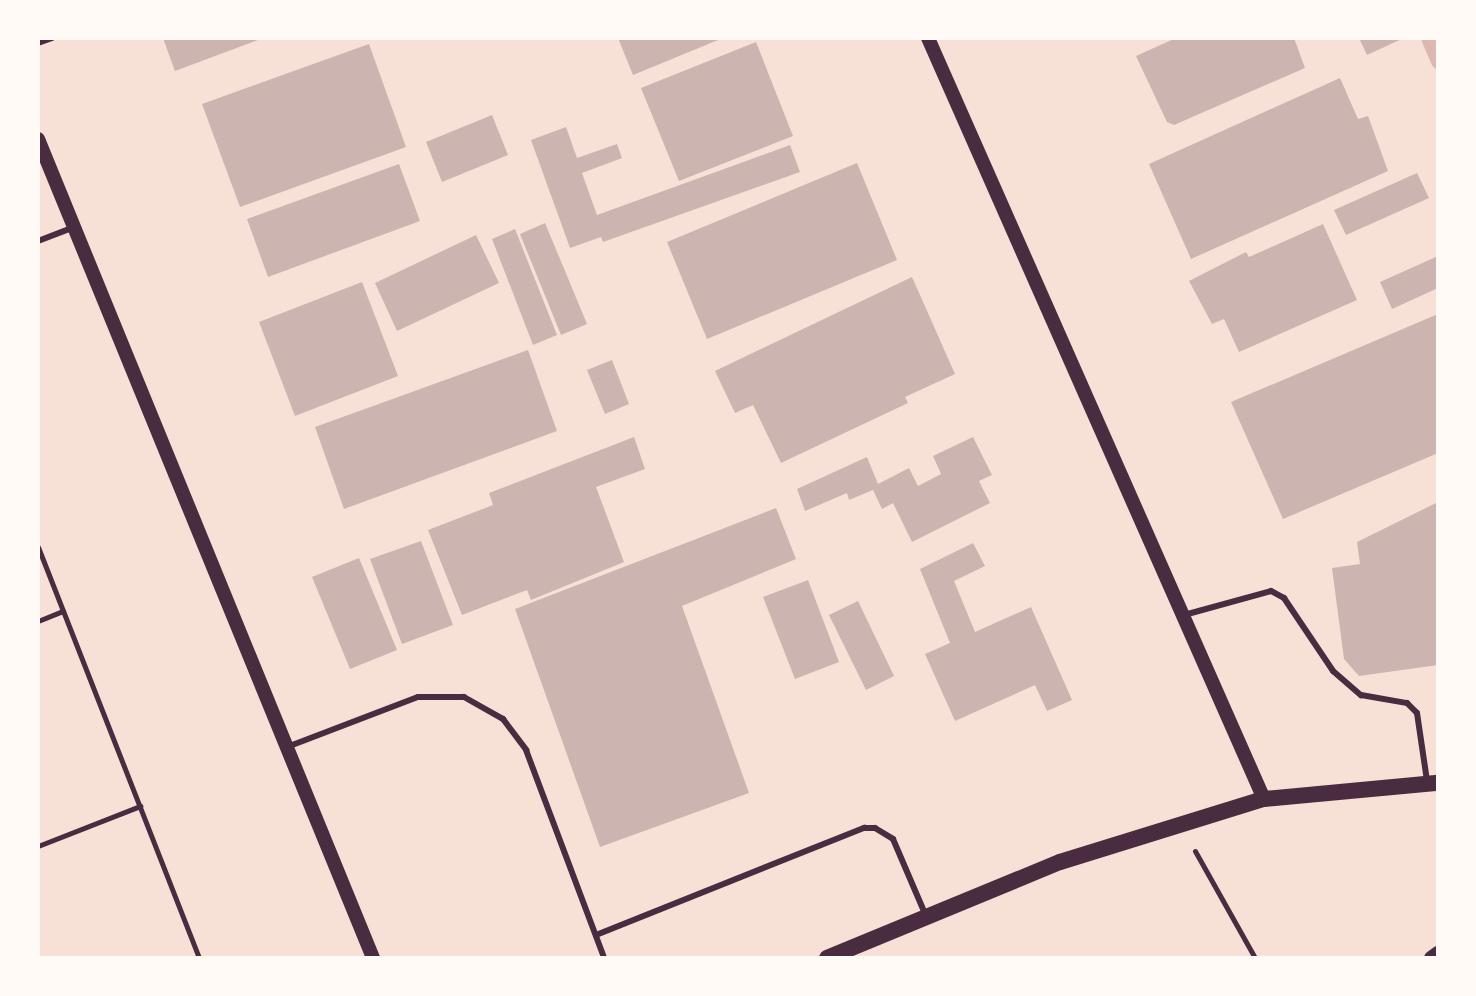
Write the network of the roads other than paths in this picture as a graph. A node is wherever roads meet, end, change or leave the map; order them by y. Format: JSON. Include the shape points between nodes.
{"nodes":[{"id":1,"x":52,"y":38,"type":"edge"},
{"id":2,"x":928,"y":38,"type":"edge"},
{"id":3,"x":38,"y":43,"type":"edge"},
{"id":4,"x":38,"y":139,"type":"edge"},
{"id":5,"x":75,"y":227,"type":"junction"},
{"id":6,"x":38,"y":241,"type":"edge"},
{"id":7,"x":1184,"y":615,"type":"junction"},
{"id":8,"x":287,"y":747,"type":"junction"},
{"id":9,"x":1432,"y":783,"type":"edge"},
{"id":10,"x":1264,"y":799,"type":"junction"},
{"id":11,"x":927,"y":918,"type":"junction"},
{"id":12,"x":596,"y":935,"type":"junction"},
{"id":13,"x":1438,"y":953,"type":"edge"},
{"id":14,"x":373,"y":958,"type":"edge"},
{"id":15,"x":604,"y":958,"type":"edge"},
{"id":16,"x":827,"y":958,"type":"edge"},
{"id":17,"x":1431,"y":958,"type":"edge"}],
"edges":[{"from":1,"to":3,"type":"lane"},
{"from":2,"to":7,"type":"street"},
{"from":4,"to":5,"type":"street"},
{"from":5,"to":6,"type":"lane"},
{"from":5,"to":8,"type":"street"},
{"from":7,"to":9,"type":"lane","via":[[1271,591],[1284,598],[1333,671],[1361,695],[1407,703],[1417,713]]},
{"from":7,"to":10,"type":"street"},
{"from":8,"to":12,"type":"lane","via":[[418,697],[464,697],[503,719],[526,750]]},
{"from":8,"to":14,"type":"street"},
{"from":9,"to":10,"type":"main road"},
{"from":10,"to":11,"type":"main road","via":[[1060,862]]},
{"from":11,"to":12,"type":"lane","via":[[893,839],[875,828]]},
{"from":11,"to":16,"type":"main road"},
{"from":12,"to":15,"type":"lane"},
{"from":13,"to":17,"type":"street"}]}
